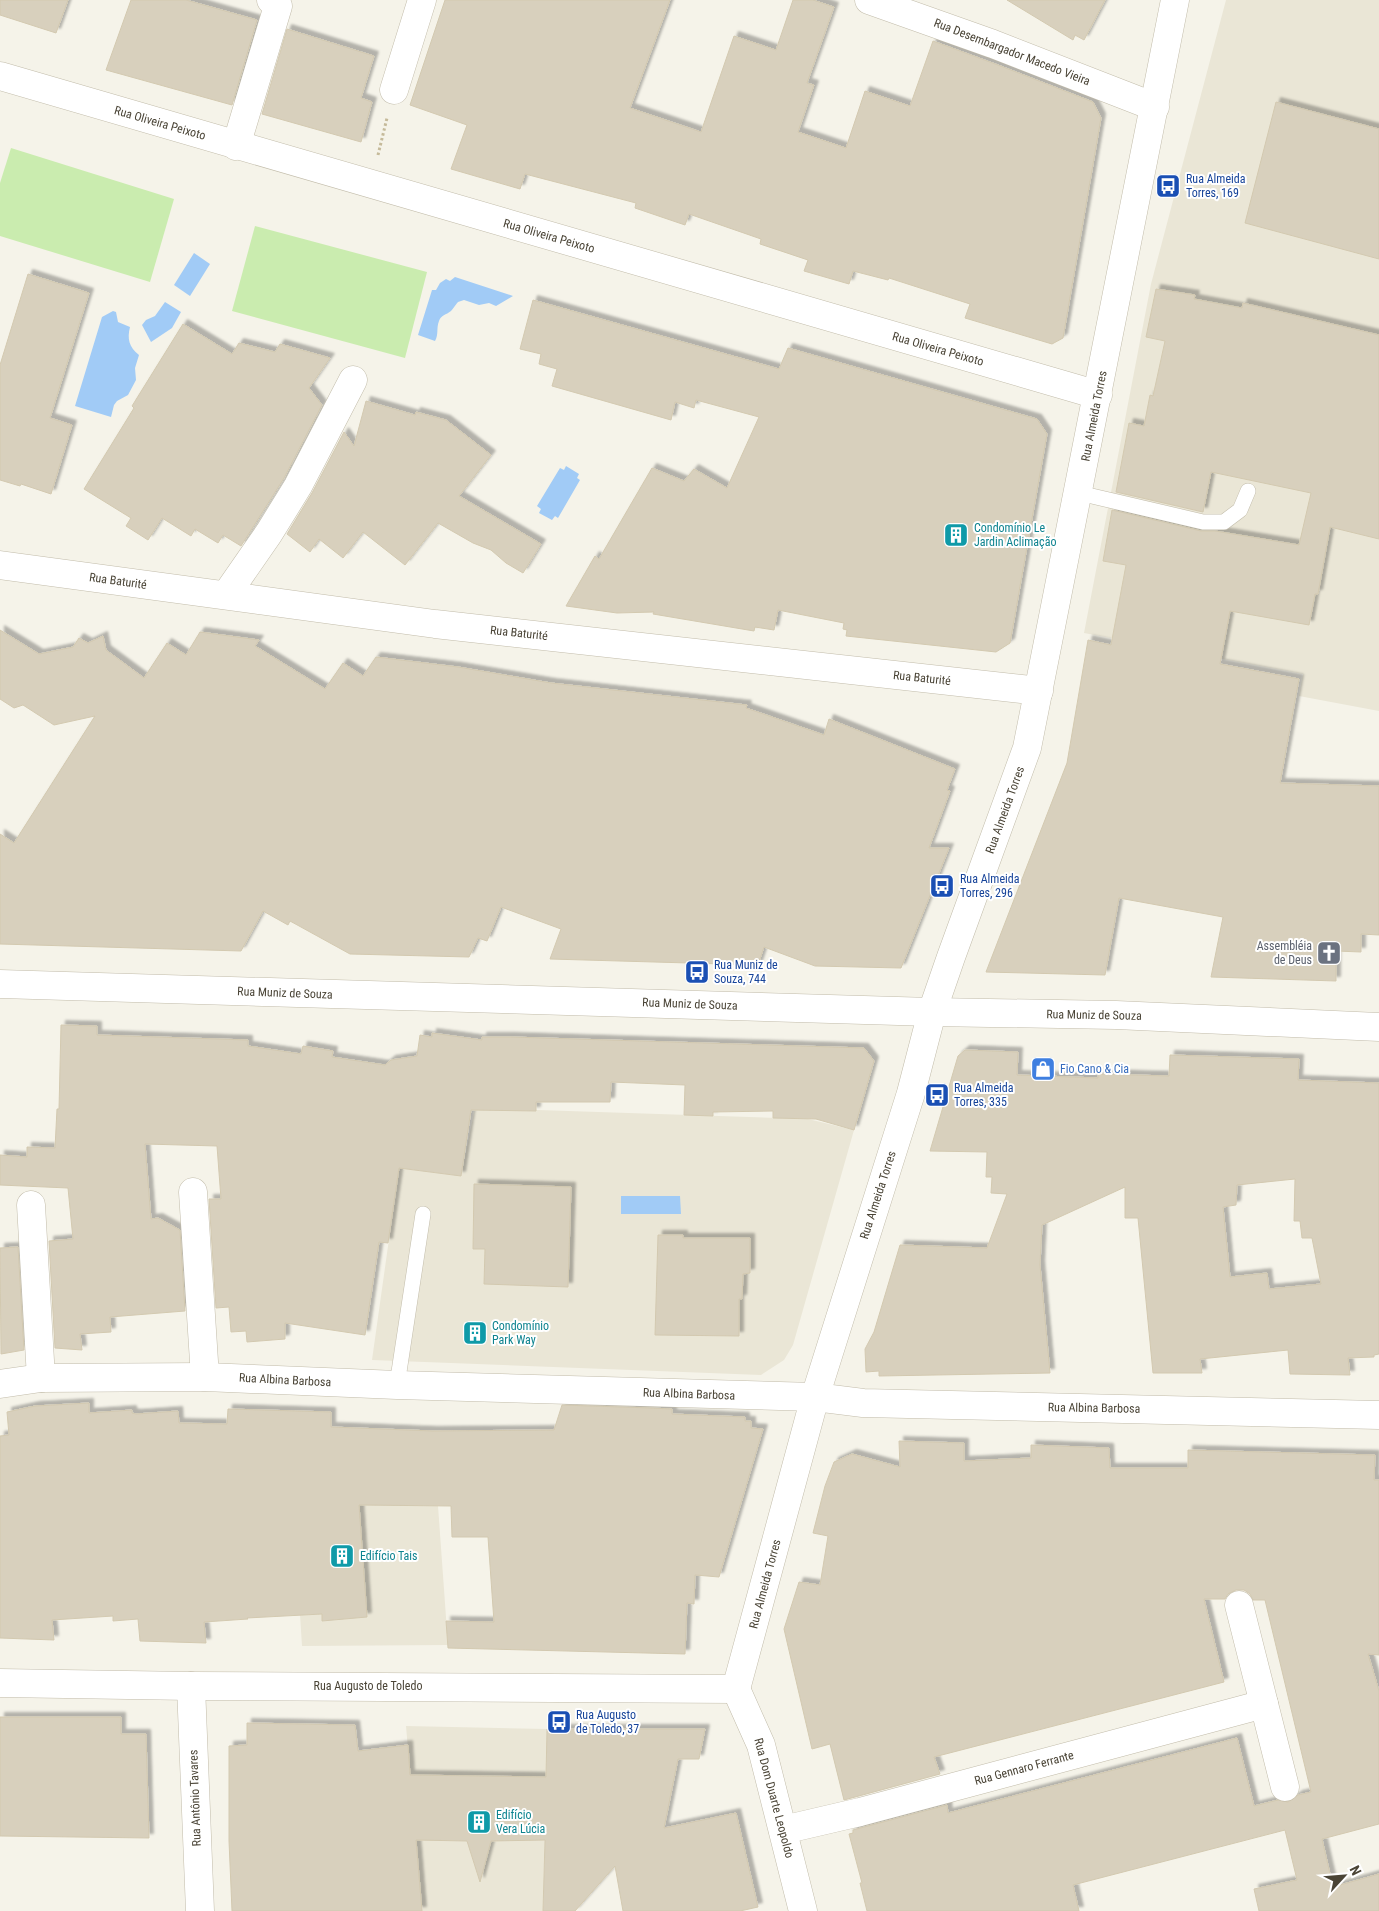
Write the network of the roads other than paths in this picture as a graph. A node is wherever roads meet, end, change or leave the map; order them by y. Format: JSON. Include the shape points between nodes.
{"nodes":[{"id":1,"x":270,"y":0,"type":"edge"},
{"id":2,"x":422,"y":0,"type":"edge"},
{"id":3,"x":869,"y":0,"type":"edge"},
{"id":4,"x":1175,"y":0,"type":"edge"},
{"id":5,"x":0,"y":76,"type":"edge"},
{"id":6,"x":394,"y":90,"type":"road end"},
{"id":7,"x":1155,"y":107,"type":"junction"},
{"id":8,"x":236,"y":146,"type":"junction"},
{"id":9,"x":353,"y":380,"type":"dead end"},
{"id":10,"x":1098,"y":395,"type":"junction"},
{"id":11,"x":1248,"y":490,"type":"dead end"},
{"id":12,"x":1079,"y":493,"type":"junction"},
{"id":13,"x":0,"y":565,"type":"edge"},
{"id":14,"x":226,"y":595,"type":"junction"},
{"id":15,"x":1040,"y":691,"type":"junction"},
{"id":16,"x":0,"y":984,"type":"edge"},
{"id":17,"x":932,"y":1012,"type":"junction"},
{"id":18,"x":1379,"y":1027,"type":"edge"},
{"id":19,"x":193,"y":1192,"type":"dead end"},
{"id":20,"x":31,"y":1205,"type":"dead end"},
{"id":21,"x":423,"y":1214,"type":"dead end"},
{"id":22,"x":205,"y":1377,"type":"junction"},
{"id":23,"x":41,"y":1378,"type":"junction"},
{"id":24,"x":0,"y":1384,"type":"edge"},
{"id":25,"x":397,"y":1386,"type":"junction"},
{"id":26,"x":815,"y":1397,"type":"junction"},
{"id":27,"x":1379,"y":1415,"type":"edge"},
{"id":28,"x":1239,"y":1605,"type":"dead end"},
{"id":29,"x":0,"y":1682,"type":"edge"},
{"id":30,"x":191,"y":1686,"type":"junction"},
{"id":31,"x":736,"y":1688,"type":"junction"},
{"id":32,"x":1264,"y":1704,"type":"junction"},
{"id":33,"x":1285,"y":1787,"type":"dead end"},
{"id":34,"x":783,"y":1830,"type":"junction"},
{"id":35,"x":200,"y":1911,"type":"edge"},
{"id":36,"x":803,"y":1911,"type":"edge"}],
"edges":[{"from":1,"to":8,"type":"street","via":[[278,6]]},
{"from":2,"to":6,"type":"street"},
{"from":3,"to":7,"type":"street","name":"Rua Desembargador Macedo Vieira"},
{"from":4,"to":7,"type":"street","name":"Rua Almeida Torres"},
{"from":5,"to":8,"type":"street","name":"Rua Oliveira Peixoto"},
{"from":7,"to":10,"type":"street","name":"Rua Almeida Torres"},
{"from":8,"to":10,"type":"street","name":"Rua Oliveira Peixoto"},
{"from":9,"to":14,"type":"street","via":[[298,486]]},
{"from":10,"to":12,"type":"street","name":"Rua Almeida Torres"},
{"from":11,"to":12,"type":"lane","via":[[1240,510],[1224,522],[1203,522]]},
{"from":12,"to":15,"type":"street","name":"Rua Almeida Torres"},
{"from":13,"to":14,"type":"street","name":"Rua Baturité"},
{"from":14,"to":15,"type":"street","name":"Rua Baturité","via":[[435,624]]},
{"from":15,"to":17,"type":"street","name":"Rua Almeida Torres","via":[[1027,748]]},
{"from":16,"to":17,"type":"street","name":"Rua Muniz de Souza"},
{"from":17,"to":18,"type":"street","name":"Rua Muniz de Souza","via":[[1116,1014]]},
{"from":17,"to":26,"type":"street","name":"Rua Almeida Torres","via":[[911,1093]]},
{"from":19,"to":22,"type":"street"},
{"from":20,"to":23,"type":"street"},
{"from":21,"to":25,"type":"lane"},
{"from":22,"to":23,"type":"street","name":"Rua Albina Barbosa"},
{"from":22,"to":25,"type":"street","name":"Rua Albina Barbosa"},
{"from":23,"to":24,"type":"street","name":"Rua Albina Barbosa"},
{"from":25,"to":26,"type":"street","name":"Rua Albina Barbosa"},
{"from":26,"to":27,"type":"street","name":"Rua Albina Barbosa","via":[[863,1403]]},
{"from":26,"to":31,"type":"street","name":"Rua Almeida Torres"},
{"from":28,"to":32,"type":"street"},
{"from":29,"to":30,"type":"street","name":"Rua Augusto de Toledo"},
{"from":30,"to":31,"type":"street","name":"Rua Augusto de Toledo"},
{"from":30,"to":35,"type":"street","name":"Rua Antônio Tavares"},
{"from":31,"to":34,"type":"street","name":"Rua Dom Duarte Leopoldo","via":[[761,1745]]},
{"from":32,"to":33,"type":"street"},
{"from":32,"to":34,"type":"street","name":"Rua Gennaro Ferrante"},
{"from":34,"to":36,"type":"street","name":"Rua Dom Duarte Leopoldo"}]}
